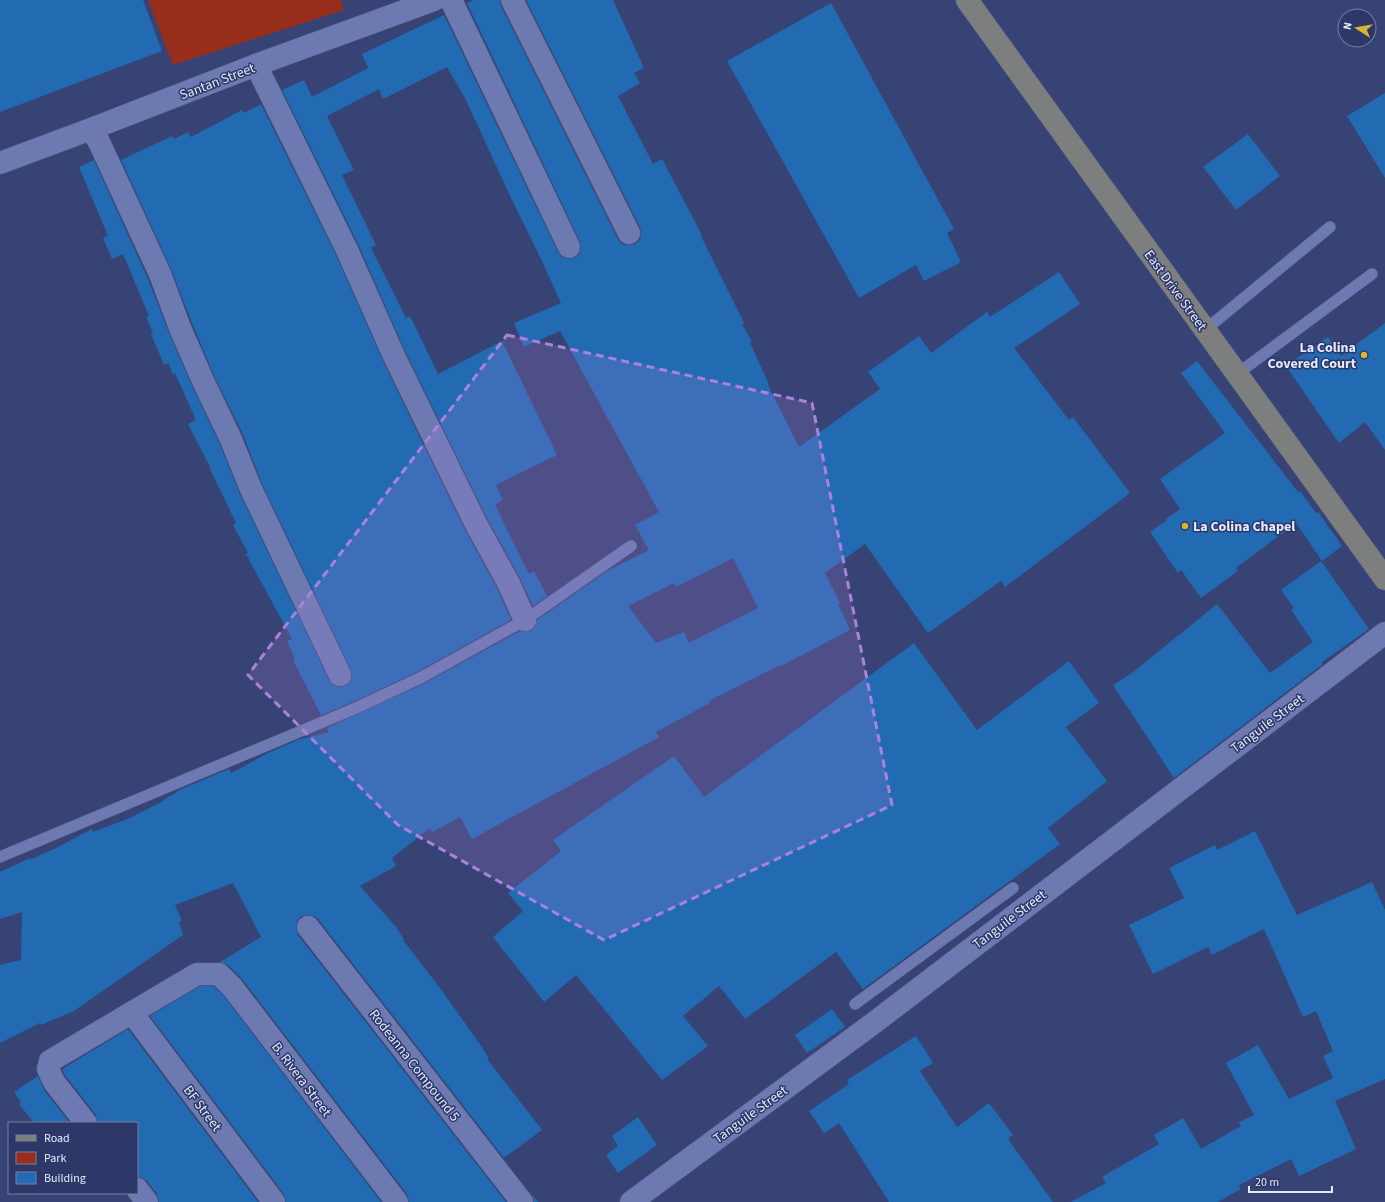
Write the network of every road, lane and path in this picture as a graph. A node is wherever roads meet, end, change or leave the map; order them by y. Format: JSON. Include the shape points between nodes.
{"nodes":[{"id":1,"x":434,"y":0,"type":"edge"},
{"id":2,"x":451,"y":0,"type":"edge"},
{"id":3,"x":512,"y":0,"type":"edge"},
{"id":4,"x":967,"y":0,"type":"edge"},
{"id":5,"x":256,"y":65,"type":"junction"},
{"id":6,"x":91,"y":129,"type":"junction"},
{"id":7,"x":0,"y":163,"type":"edge"},
{"id":8,"x":1330,"y":227,"type":"dead end"},
{"id":9,"x":629,"y":233,"type":"dead end"},
{"id":10,"x":569,"y":247,"type":"dead end"},
{"id":11,"x":1372,"y":274,"type":"dead end"},
{"id":12,"x":1205,"y":330,"type":"junction"},
{"id":13,"x":1237,"y":374,"type":"junction"},
{"id":14,"x":631,"y":546,"type":"dead end"},
{"id":15,"x":1385,"y":579,"type":"edge"},
{"id":16,"x":525,"y":620,"type":"junction"},
{"id":17,"x":1385,"y":633,"type":"edge"},
{"id":18,"x":340,"y":676,"type":"dead end"},
{"id":19,"x":0,"y":857,"type":"edge"},
{"id":20,"x":1013,"y":888,"type":"dead end"},
{"id":21,"x":308,"y":927,"type":"dead end"},
{"id":22,"x":855,"y":1004,"type":"dead end"},
{"id":23,"x":132,"y":1013,"type":"junction"},
{"id":24,"x":85,"y":1122,"type":"edge"},
{"id":25,"x":138,"y":1190,"type":"edge"},
{"id":26,"x":147,"y":1202,"type":"edge"},
{"id":27,"x":274,"y":1202,"type":"edge"},
{"id":28,"x":397,"y":1202,"type":"edge"},
{"id":29,"x":522,"y":1202,"type":"edge"},
{"id":30,"x":631,"y":1202,"type":"edge"}],
"edges":[{"from":1,"to":5,"type":"street","name":"Santan Street"},
{"from":2,"to":10,"type":"street"},
{"from":3,"to":9,"type":"street"},
{"from":4,"to":12,"type":"street","name":"East Drive Street"},
{"from":5,"to":6,"type":"street","name":"Santan Street"},
{"from":5,"to":16,"type":"street","via":[[347,250],[394,356]]},
{"from":6,"to":7,"type":"street","name":"Santan Street"},
{"from":6,"to":18,"type":"street","via":[[160,274],[180,328],[251,489]]},
{"from":8,"to":12,"type":"lane"},
{"from":11,"to":13,"type":"lane"},
{"from":12,"to":13,"type":"street","name":"East Drive Street"},
{"from":13,"to":15,"type":"street","name":"East Drive Street"},
{"from":14,"to":16,"type":"lane"},
{"from":16,"to":19,"type":"lane","via":[[422,677],[356,708]]},
{"from":17,"to":30,"type":"street","name":"Tanguile Street","via":[[870,1025]]},
{"from":20,"to":22,"type":"lane"},
{"from":21,"to":29,"type":"street","name":"Rodeanna Compound 5"},
{"from":23,"to":24,"type":"street","via":[[50,1061],[48,1070],[54,1082]]},
{"from":23,"to":27,"type":"street","name":"BF Street"},
{"from":23,"to":28,"type":"street","name":"B. Rivera Street","via":[[198,974],[220,974]]},
{"from":25,"to":26,"type":"street"}]}
